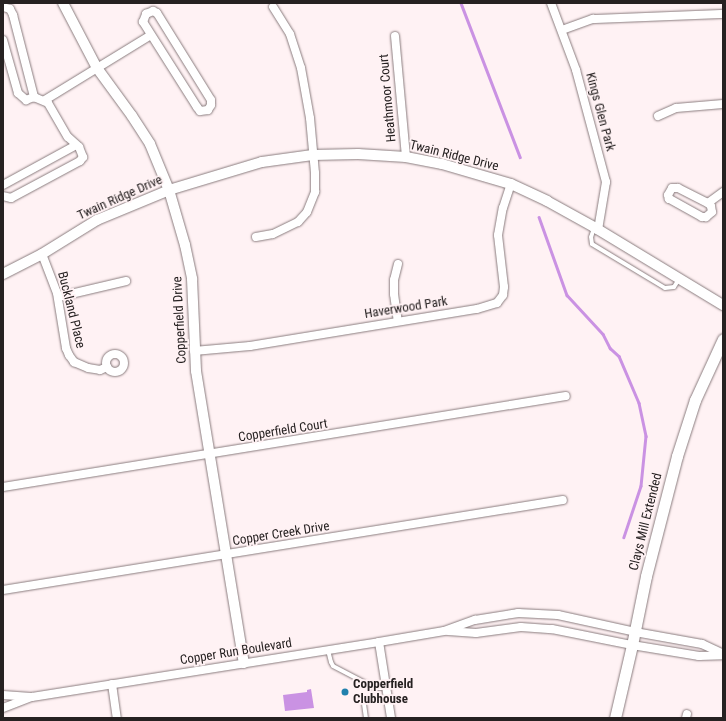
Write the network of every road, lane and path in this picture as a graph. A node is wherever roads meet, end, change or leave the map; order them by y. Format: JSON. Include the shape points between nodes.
{"nodes":[{"id":1,"x":63,"y":3,"type":"edge"},
{"id":2,"x":551,"y":3,"type":"edge"},
{"id":3,"x":3,"y":7,"type":"edge"},
{"id":4,"x":273,"y":7,"type":"dead end"},
{"id":5,"x":723,"y":14,"type":"edge"},
{"id":6,"x":562,"y":30,"type":"junction"},
{"id":7,"x":151,"y":35,"type":"junction"},
{"id":8,"x":395,"y":36,"type":"dead end"},
{"id":9,"x":3,"y":40,"type":"edge"},
{"id":10,"x":97,"y":68,"type":"junction"},
{"id":11,"x":34,"y":97,"type":"junction"},
{"id":12,"x":45,"y":100,"type":"junction"},
{"id":13,"x":723,"y":104,"type":"edge"},
{"id":14,"x":658,"y":116,"type":"dead end"},
{"id":15,"x":76,"y":145,"type":"junction"},
{"id":16,"x":313,"y":155,"type":"junction"},
{"id":17,"x":406,"y":157,"type":"junction"},
{"id":18,"x":3,"y":184,"type":"edge"},
{"id":19,"x":511,"y":184,"type":"junction"},
{"id":20,"x":169,"y":190,"type":"junction"},
{"id":21,"x":723,"y":192,"type":"edge"},
{"id":22,"x":3,"y":196,"type":"edge"},
{"id":23,"x":708,"y":203,"type":"junction"},
{"id":24,"x":596,"y":228,"type":"junction"},
{"id":25,"x":256,"y":237,"type":"dead end"},
{"id":26,"x":42,"y":254,"type":"junction"},
{"id":27,"x":398,"y":264,"type":"dead end"},
{"id":28,"x":3,"y":274,"type":"edge"},
{"id":29,"x":679,"y":279,"type":"junction"},
{"id":30,"x":126,"y":282,"type":"dead end"},
{"id":31,"x":58,"y":297,"type":"junction"},
{"id":32,"x":723,"y":305,"type":"edge"},
{"id":33,"x":398,"y":321,"type":"junction"},
{"id":34,"x":723,"y":339,"type":"edge"},
{"id":35,"x":194,"y":351,"type":"junction"},
{"id":36,"x":107,"y":367,"type":"dead end"},
{"id":37,"x":566,"y":396,"type":"dead end"},
{"id":38,"x":210,"y":455,"type":"junction"},
{"id":39,"x":3,"y":487,"type":"edge"},
{"id":40,"x":564,"y":500,"type":"dead end"},
{"id":41,"x":226,"y":555,"type":"junction"},
{"id":42,"x":3,"y":590,"type":"edge"},
{"id":43,"x":444,"y":631,"type":"junction"},
{"id":44,"x":635,"y":632,"type":"junction"},
{"id":45,"x":379,"y":642,"type":"junction"},
{"id":46,"x":632,"y":645,"type":"junction"},
{"id":47,"x":328,"y":650,"type":"junction"},
{"id":48,"x":723,"y":655,"type":"edge"},
{"id":49,"x":244,"y":663,"type":"junction"},
{"id":50,"x":112,"y":684,"type":"junction"},
{"id":51,"x":386,"y":688,"type":"junction"},
{"id":52,"x":3,"y":694,"type":"edge"},
{"id":53,"x":32,"y":697,"type":"junction"},
{"id":54,"x":364,"y":704,"type":"dead end"},
{"id":55,"x":3,"y":708,"type":"edge"},
{"id":56,"x":117,"y":718,"type":"edge"},
{"id":57,"x":366,"y":718,"type":"edge"},
{"id":58,"x":391,"y":718,"type":"edge"},
{"id":59,"x":615,"y":718,"type":"edge"}],
"edges":[{"from":1,"to":10,"type":"street","name":"Copperfield Drive"},
{"from":2,"to":6,"type":"street","name":"Kings Glen Park"},
{"from":3,"to":11,"type":"street","via":[[10,9],[13,15]]},
{"from":4,"to":16,"type":"street","via":[[290,34],[301,68],[310,118]]},
{"from":5,"to":6,"type":"street","via":[[593,19]]},
{"from":6,"to":24,"type":"street","name":"Kings Glen Park","via":[[576,70],[606,182]]},
{"from":7,"to":7,"type":"street","via":[[196,107],[200,111],[208,110],[211,100],[157,13],[153,11],[146,14],[143,22]]},
{"from":7,"to":10,"type":"street"},
{"from":8,"to":17,"type":"street","name":"Heathmoor Court"},
{"from":9,"to":11,"type":"street","via":[[16,89],[26,100]]},
{"from":10,"to":12,"type":"street"},
{"from":10,"to":20,"type":"street","name":"Copperfield Drive","via":[[142,130]]},
{"from":11,"to":12,"type":"street"},
{"from":12,"to":15,"type":"street","via":[[68,137]]},
{"from":13,"to":14,"type":"street","via":[[676,108]]},
{"from":15,"to":18,"type":"street"},
{"from":15,"to":22,"type":"street","via":[[82,151],[80,161],[11,198]]},
{"from":16,"to":17,"type":"street","name":"Twain Ridge Drive"},
{"from":16,"to":20,"type":"street","name":"Twain Ridge Drive","via":[[262,162]]},
{"from":16,"to":25,"type":"street","via":[[315,192],[307,212],[298,222],[283,230]]},
{"from":17,"to":19,"type":"street","name":"Twain Ridge Drive","via":[[462,168]]},
{"from":19,"to":24,"type":"street","name":"Twain Ridge Drive"},
{"from":19,"to":33,"type":"street","name":"Haverwood Park","via":[[498,235],[504,286],[500,300],[492,306]]},
{"from":20,"to":26,"type":"street","name":"Twain Ridge Drive","via":[[97,220]]},
{"from":20,"to":35,"type":"street","name":"Copperfield Drive","via":[[192,279]]},
{"from":21,"to":23,"type":"street"},
{"from":23,"to":23,"type":"street","via":[[712,212],[706,217],[669,200],[668,195],[672,188],[678,188]]},
{"from":24,"to":29,"type":"street","name":"Twain Ridge Drive"},
{"from":24,"to":29,"type":"lane","via":[[591,237],[592,244],[666,288],[674,287]]},
{"from":26,"to":28,"type":"street","name":"Twain Ridge Drive"},
{"from":26,"to":31,"type":"street","name":"Buckland Place"},
{"from":27,"to":33,"type":"street","via":[[394,294]]},
{"from":29,"to":32,"type":"street","name":"Twain Ridge Drive"},
{"from":30,"to":31,"type":"street"},
{"from":31,"to":36,"type":"street","name":"Buckland Place","via":[[69,355],[74,362],[88,368],[100,370]]},
{"from":33,"to":35,"type":"street","name":"Haverwood Park","via":[[250,346]]},
{"from":34,"to":44,"type":"main road","name":"Clays Mill Extended","via":[[696,400],[677,456],[646,576]]},
{"from":35,"to":38,"type":"street","name":"Copperfield Drive"},
{"from":37,"to":38,"type":"street","name":"Copperfield Court"},
{"from":38,"to":39,"type":"street","name":"Copperfield Court"},
{"from":38,"to":41,"type":"street","name":"Copperfield Drive"},
{"from":40,"to":41,"type":"street","name":"Copper Creek Drive"},
{"from":41,"to":42,"type":"street","name":"Copper Creek Drive"},
{"from":41,"to":49,"type":"street","name":"Copperfield Drive"},
{"from":43,"to":44,"type":"street","name":"Copper Run Boulevard","via":[[475,620],[518,613],[547,613]]},
{"from":43,"to":45,"type":"street","name":"Copper Run Boulevard"},
{"from":43,"to":46,"type":"street","name":"Copper Run Boulevard","via":[[476,633],[521,627],[564,630]]},
{"from":44,"to":46,"type":"main road","name":"Clays Mill Extended"},
{"from":44,"to":48,"type":"street","name":"Copper Run Boulevard","via":[[702,644]]},
{"from":45,"to":47,"type":"street","name":"Copper Run Boulevard"},
{"from":45,"to":51,"type":"street"},
{"from":46,"to":48,"type":"street","name":"Copper Run Boulevard","via":[[700,656]]},
{"from":46,"to":59,"type":"main road","name":"Clays Mill Extended"},
{"from":47,"to":49,"type":"street","name":"Copper Run Boulevard"},
{"from":47,"to":51,"type":"lane","via":[[333,666],[375,688]]},
{"from":49,"to":50,"type":"street","name":"Copper Run Boulevard"},
{"from":50,"to":53,"type":"street","name":"Copper Run Boulevard"},
{"from":50,"to":56,"type":"street"},
{"from":51,"to":58,"type":"street"},
{"from":52,"to":53,"type":"street","name":"Copper Run Boulevard"},
{"from":53,"to":55,"type":"street","name":"Copper Run Boulevard"},
{"from":54,"to":57,"type":"lane"}]}
